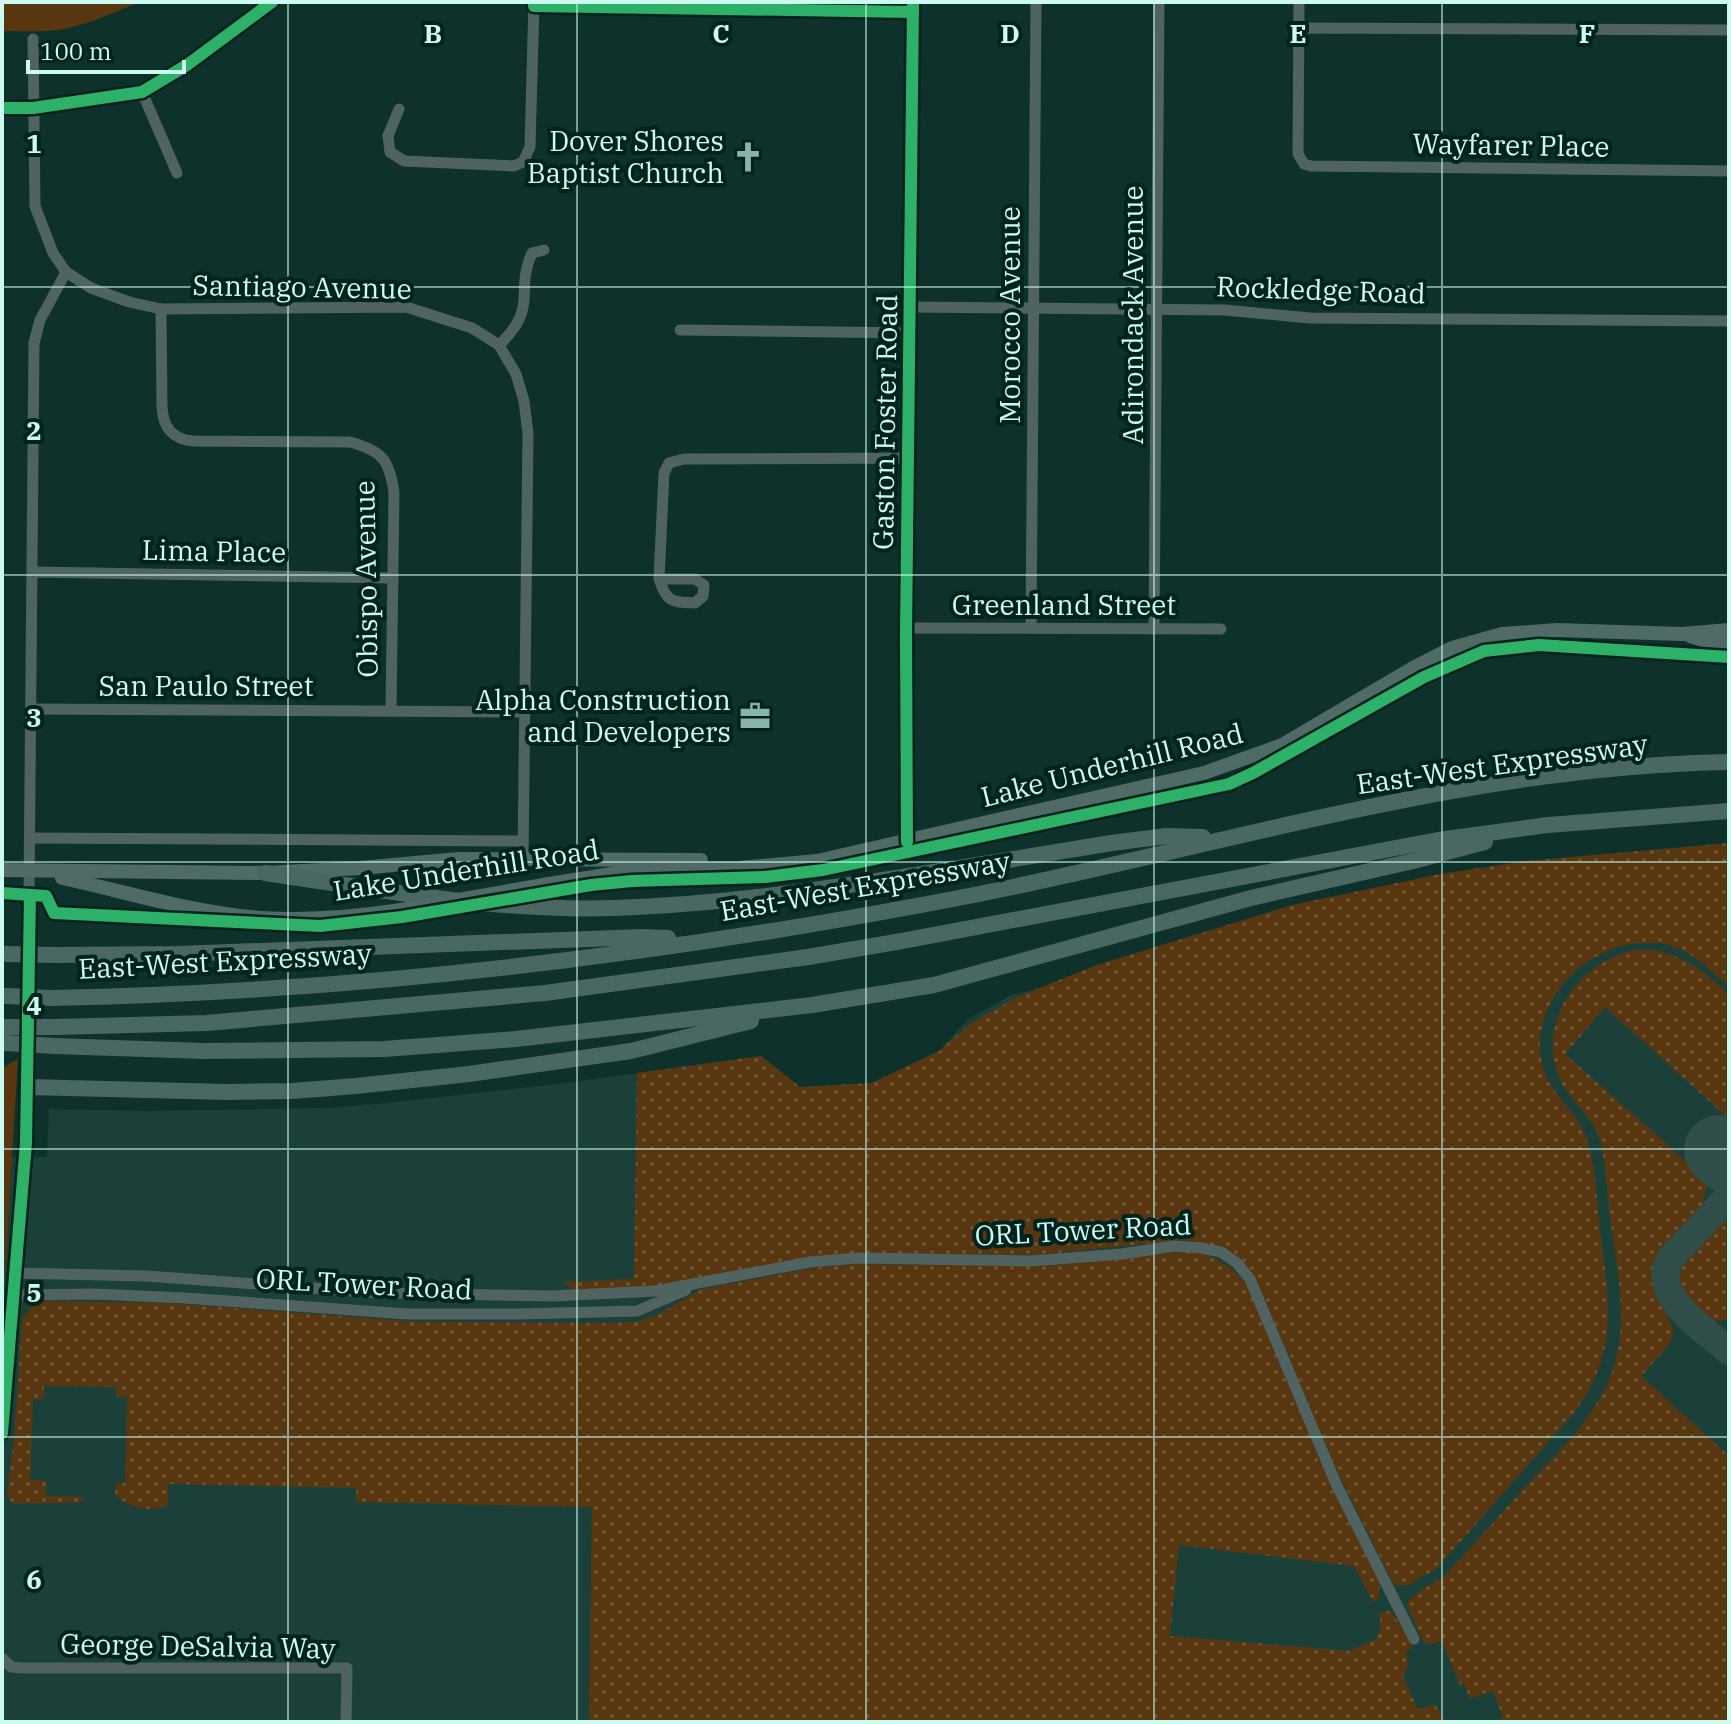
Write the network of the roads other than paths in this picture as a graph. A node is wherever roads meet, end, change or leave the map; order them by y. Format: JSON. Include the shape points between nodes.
{"nodes":[{"id":1,"x":272,"y":2,"type":"edge"},
{"id":2,"x":1036,"y":2,"type":"edge"},
{"id":3,"x":1159,"y":2,"type":"edge"},
{"id":4,"x":1299,"y":2,"type":"edge"},
{"id":5,"x":534,"y":4,"type":"edge"},
{"id":6,"x":913,"y":7,"type":"edge"},
{"id":7,"x":1298,"y":28,"type":"junction"},
{"id":8,"x":1729,"y":30,"type":"edge"},
{"id":9,"x":33,"y":39,"type":"dead end"},
{"id":10,"x":142,"y":92,"type":"junction"},
{"id":11,"x":2,"y":108,"type":"edge"},
{"id":12,"x":33,"y":108,"type":"junction"},
{"id":13,"x":399,"y":109,"type":"dead end"},
{"id":14,"x":1729,"y":171,"type":"edge"},
{"id":15,"x":177,"y":173,"type":"dead end"},
{"id":16,"x":544,"y":250,"type":"dead end"},
{"id":17,"x":66,"y":272,"type":"junction"},
{"id":18,"x":910,"y":307,"type":"junction"},
{"id":19,"x":161,"y":309,"type":"junction"},
{"id":20,"x":1034,"y":309,"type":"junction"},
{"id":21,"x":1156,"y":309,"type":"junction"},
{"id":22,"x":1729,"y":321,"type":"edge"},
{"id":23,"x":680,"y":330,"type":"dead end"},
{"id":24,"x":910,"y":333,"type":"junction"},
{"id":25,"x":499,"y":345,"type":"junction"},
{"id":26,"x":908,"y":458,"type":"junction"},
{"id":27,"x":34,"y":572,"type":"junction"},
{"id":28,"x":393,"y":578,"type":"junction"},
{"id":29,"x":659,"y":579,"type":"dead end"},
{"id":30,"x":906,"y":628,"type":"junction"},
{"id":31,"x":1031,"y":628,"type":"junction"},
{"id":32,"x":1154,"y":629,"type":"junction"},
{"id":33,"x":1221,"y":629,"type":"dead end"},
{"id":34,"x":1729,"y":630,"type":"edge"},
{"id":35,"x":1682,"y":634,"type":"junction"},
{"id":36,"x":1729,"y":644,"type":"edge"},
{"id":37,"x":31,"y":709,"type":"junction"},
{"id":38,"x":391,"y":711,"type":"junction"},
{"id":39,"x":525,"y":712,"type":"junction"},
{"id":40,"x":1729,"y":762,"type":"edge"},
{"id":41,"x":1729,"y":811,"type":"edge"},
{"id":42,"x":1548,"y":825,"type":"junction"},
{"id":43,"x":31,"y":838,"type":"junction"},
{"id":44,"x":1224,"y":838,"type":"junction"},
{"id":45,"x":523,"y":841,"type":"junction"},
{"id":46,"x":907,"y":842,"type":"junction"},
{"id":47,"x":523,"y":857,"type":"junction"},
{"id":48,"x":817,"y":861,"type":"junction"},
{"id":49,"x":2,"y":870,"type":"edge"},
{"id":50,"x":31,"y":872,"type":"junction"},
{"id":51,"x":265,"y":873,"type":"junction"},
{"id":52,"x":706,"y":940,"type":"junction"},
{"id":53,"x":4,"y":954,"type":"edge"},
{"id":54,"x":4,"y":996,"type":"edge"},
{"id":55,"x":812,"y":1005,"type":"junction"},
{"id":56,"x":4,"y":1035,"type":"edge"},
{"id":57,"x":27,"y":1087,"type":"junction"},
{"id":58,"x":16,"y":1273,"type":"junction"},
{"id":59,"x":705,"y":1282,"type":"junction"},
{"id":60,"x":324,"y":1289,"type":"junction"},
{"id":61,"x":14,"y":1295,"type":"junction"},
{"id":62,"x":553,"y":1296,"type":"junction"},
{"id":63,"x":323,"y":1309,"type":"junction"},
{"id":64,"x":553,"y":1314,"type":"junction"},
{"id":65,"x":2,"y":1433,"type":"edge"},
{"id":66,"x":1414,"y":1639,"type":"dead end"},
{"id":67,"x":2,"y":1658,"type":"edge"},
{"id":68,"x":346,"y":1722,"type":"edge"}],
"edges":[{"from":1,"to":10,"type":"street"},
{"from":2,"to":20,"type":"street","name":"Morocco Avenue"},
{"from":3,"to":21,"type":"street","name":"Adirondack Avenue"},
{"from":4,"to":7,"type":"street"},
{"from":5,"to":6,"type":"street"},
{"from":5,"to":13,"type":"street","via":[[530,147],[523,162],[514,166],[404,161],[390,152],[388,136]]},
{"from":6,"to":18,"type":"street","name":"Gaston Foster Road"},
{"from":7,"to":8,"type":"street"},
{"from":7,"to":14,"type":"street","name":"Wayfarer Place","via":[[1298,154],[1304,164]]},
{"from":9,"to":12,"type":"street"},
{"from":10,"to":12,"type":"street"},
{"from":10,"to":15,"type":"street"},
{"from":11,"to":12,"type":"street"},
{"from":12,"to":17,"type":"street","via":[[35,206]]},
{"from":16,"to":25,"type":"street","via":[[532,253],[526,304],[513,332]]},
{"from":17,"to":19,"type":"street","name":"Santiago Avenue","via":[[91,288]]},
{"from":17,"to":27,"type":"street","via":[[34,343]]},
{"from":18,"to":20,"type":"street","name":"Rockledge Road"},
{"from":18,"to":24,"type":"street","name":"Gaston Foster Road"},
{"from":19,"to":25,"type":"street","name":"Santiago Avenue","via":[[406,307],[472,328]]},
{"from":19,"to":28,"type":"street","name":"Obispo Avenue","via":[[162,407],[169,432],[181,440],[350,442],[371,448],[391,471]]},
{"from":20,"to":21,"type":"street","name":"Rockledge Road"},
{"from":20,"to":31,"type":"street","name":"Morocco Avenue"},
{"from":21,"to":22,"type":"street","name":"Rockledge Road","via":[[1310,318]]},
{"from":21,"to":32,"type":"street","name":"Adirondack Avenue"},
{"from":23,"to":24,"type":"street"},
{"from":24,"to":26,"type":"street","name":"Gaston Foster Road"},
{"from":25,"to":39,"type":"street","via":[[516,374],[528,434]]},
{"from":26,"to":29,"type":"street","via":[[669,463],[664,473]]},
{"from":26,"to":30,"type":"street","name":"Gaston Foster Road"},
{"from":27,"to":28,"type":"street","name":"Lima Place"},
{"from":27,"to":37,"type":"street"},
{"from":28,"to":38,"type":"street","name":"Obispo Avenue"},
{"from":30,"to":31,"type":"street","name":"Greenland Street"},
{"from":30,"to":46,"type":"street","name":"Gaston Foster Road"},
{"from":31,"to":32,"type":"street","name":"Greenland Street"},
{"from":32,"to":33,"type":"street","name":"Greenland Street"},
{"from":34,"to":35,"type":"main road","name":"Lake Underhill Road"},
{"from":35,"to":36,"type":"main road","name":"Lake Underhill Road"},
{"from":35,"to":46,"type":"main road","name":"Lake Underhill Road","via":[[1502,634],[1452,648],[1282,745],[1241,761]]},
{"from":37,"to":38,"type":"street","name":"San Paulo Street"},
{"from":37,"to":43,"type":"street"},
{"from":38,"to":39,"type":"street","name":"San Paulo Street"},
{"from":39,"to":45,"type":"street"},
{"from":40,"to":44,"type":"highway","name":"East-West Expressway","via":[[1508,783]]},
{"from":41,"to":42,"type":"highway","name":"East-West Expressway"},
{"from":42,"to":55,"type":"highway","via":[[1251,898],[934,985]]},
{"from":42,"to":56,"type":"highway","name":"East-West Expressway","bridge":true,"via":[[1309,862],[887,944],[663,978],[300,1017],[55,1027]]},
{"from":43,"to":45,"type":"street","name":"Lake Underhill Road"},
{"from":43,"to":50,"type":"street"},
{"from":44,"to":51,"type":"highway","via":[[1166,836],[785,894],[612,908],[448,899]]},
{"from":44,"to":52,"type":"highway","name":"East-West Expressway","via":[[976,894]]},
{"from":45,"to":47,"type":"street"},
{"from":46,"to":48,"type":"main road","name":"Lake Underhill Road"},
{"from":47,"to":48,"type":"main road","name":"Lake Underhill Road"},
{"from":47,"to":51,"type":"main road","name":"Lake Underhill Road"},
{"from":48,"to":50,"type":"main road","name":"Lake Underhill Road","bridge":true,"via":[[637,870],[326,919],[260,918],[208,910]]},
{"from":49,"to":50,"type":"main road","name":"Lake Underhill Road"},
{"from":50,"to":51,"type":"main road","name":"Lake Underhill Road"},
{"from":50,"to":57,"type":"street"},
{"from":52,"to":53,"type":"highway","bridge":true,"via":[[642,937],[177,954]]},
{"from":52,"to":54,"type":"highway","name":"East-West Expressway","bridge":true,"via":[[575,959],[320,984],[146,996]]},
{"from":55,"to":56,"type":"highway","bridge":true,"via":[[384,1049],[55,1046]]},
{"from":55,"to":57,"type":"highway","via":[[631,1051],[370,1085],[228,1092]]},
{"from":57,"to":58,"type":"street"},
{"from":58,"to":60,"type":"street","name":"ORL Tower Road"},
{"from":58,"to":61,"type":"street"},
{"from":59,"to":62,"type":"street","name":"ORL Tower Road","via":[[639,1293]]},
{"from":59,"to":64,"type":"street","name":"ORL Tower Road","via":[[637,1311]]},
{"from":59,"to":66,"type":"street","name":"ORL Tower Road","via":[[858,1258],[1031,1261],[1174,1246],[1221,1252],[1250,1279],[1337,1486]]},
{"from":60,"to":62,"type":"street","name":"ORL Tower Road"},
{"from":60,"to":63,"type":"street"},
{"from":61,"to":63,"type":"street","name":"ORL Tower Road","via":[[185,1298]]},
{"from":61,"to":65,"type":"street"},
{"from":62,"to":64,"type":"street"},
{"from":63,"to":64,"type":"street","name":"ORL Tower Road"},
{"from":67,"to":68,"type":"street","name":"George DeSalvia Way","via":[[11,1667],[22,1668],[347,1668]]}]}
